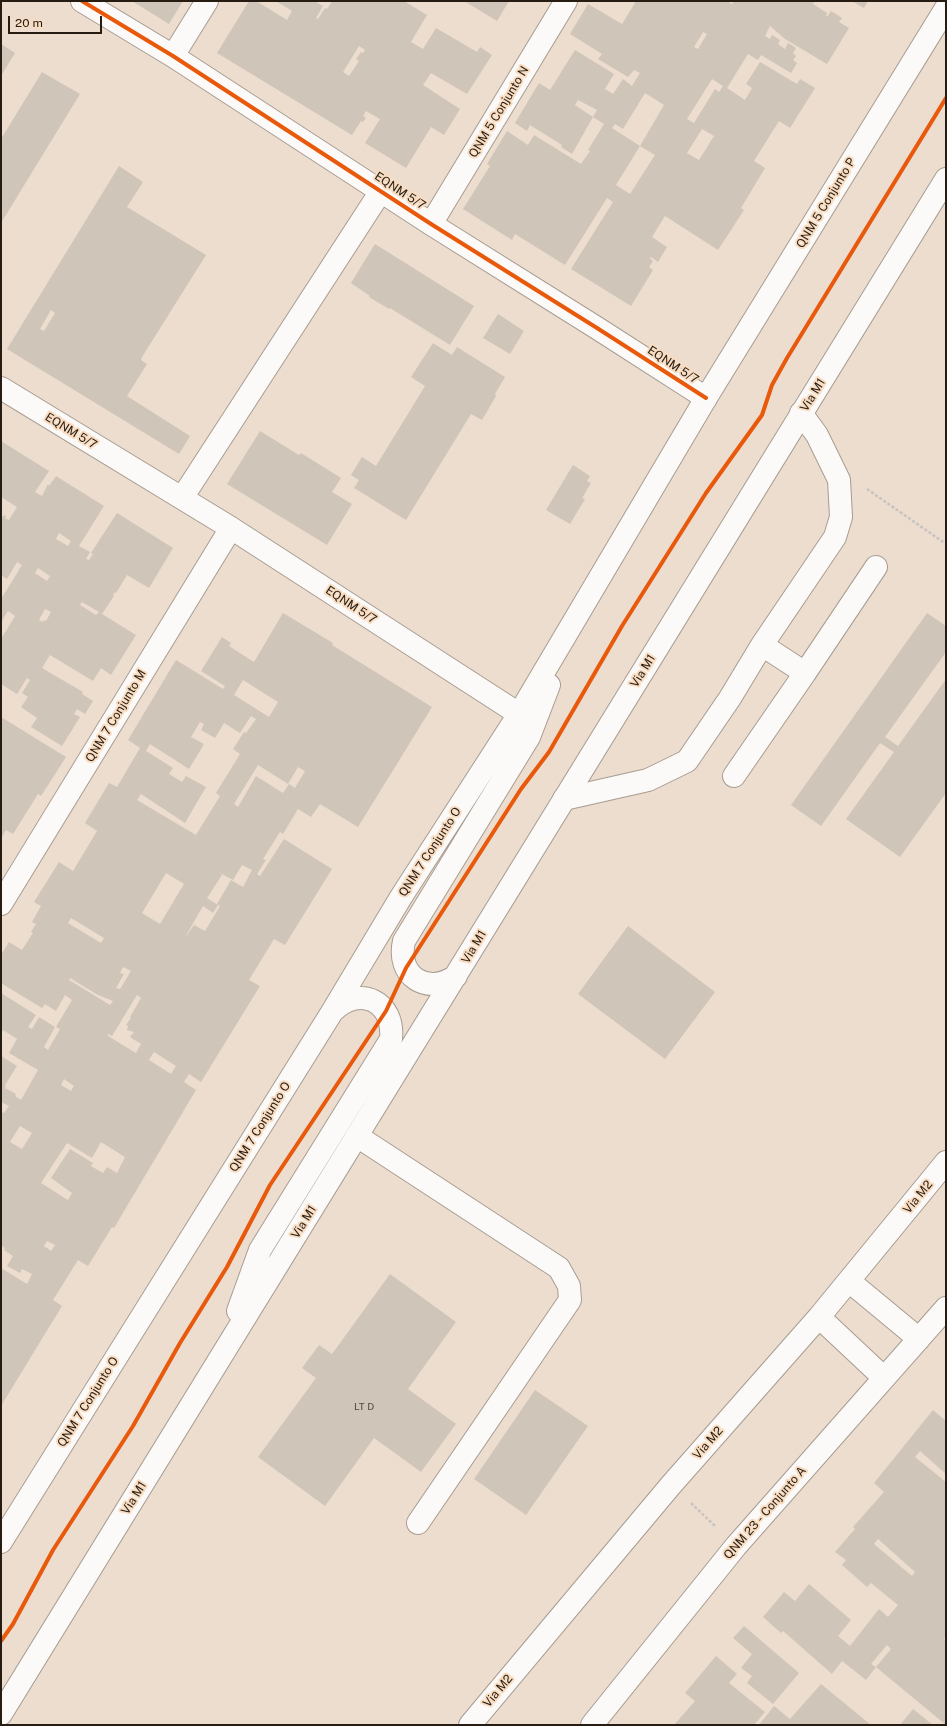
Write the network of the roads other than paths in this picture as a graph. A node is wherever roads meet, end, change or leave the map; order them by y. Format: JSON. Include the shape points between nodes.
{"nodes":[{"id":1,"x":82,"y":1,"type":"edge"},
{"id":2,"x":207,"y":1,"type":"edge"},
{"id":3,"x":566,"y":1,"type":"edge"},
{"id":4,"x":946,"y":8,"type":"edge"},
{"id":5,"x":173,"y":56,"type":"junction"},
{"id":6,"x":946,"y":179,"type":"edge"},
{"id":7,"x":381,"y":191,"type":"junction"},
{"id":8,"x":431,"y":224,"type":"junction"},
{"id":9,"x":1,"y":388,"type":"edge"},
{"id":10,"x":706,"y":398,"type":"junction"},
{"id":11,"x":801,"y":413,"type":"junction"},
{"id":12,"x":182,"y":498,"type":"junction"},
{"id":13,"x":231,"y":528,"type":"junction"},
{"id":14,"x":876,"y":567,"type":"dead end"},
{"id":15,"x":571,"y":628,"type":"junction"},
{"id":16,"x":762,"y":645,"type":"junction"},
{"id":17,"x":805,"y":673,"type":"junction"},
{"id":18,"x":520,"y":714,"type":"junction"},
{"id":19,"x":734,"y":776,"type":"dead end"},
{"id":20,"x":564,"y":799,"type":"junction"},
{"id":21,"x":1,"y":904,"type":"edge"},
{"id":22,"x":456,"y":976,"type":"junction"},
{"id":23,"x":332,"y":1012,"type":"junction"},
{"id":24,"x":357,"y":1136,"type":"junction"},
{"id":25,"x":946,"y":1162,"type":"edge"},
{"id":26,"x":849,"y":1281,"type":"junction"},
{"id":27,"x":946,"y":1308,"type":"edge"},
{"id":28,"x":819,"y":1317,"type":"junction"},
{"id":29,"x":919,"y":1339,"type":"junction"},
{"id":30,"x":222,"y":1353,"type":"junction"},
{"id":31,"x":883,"y":1378,"type":"junction"},
{"id":32,"x":418,"y":1523,"type":"dead end"},
{"id":33,"x":1,"y":1542,"type":"edge"},
{"id":34,"x":1,"y":1714,"type":"edge"},
{"id":35,"x":470,"y":1725,"type":"edge"},
{"id":36,"x":592,"y":1725,"type":"edge"}],
"edges":[{"from":1,"to":5,"type":"main road","name":"EQNM 5/7"},
{"from":2,"to":5,"type":"main road"},
{"from":3,"to":8,"type":"main road","name":"QNM 5 Conjunto N"},
{"from":4,"to":10,"type":"main road","name":"QNM 5 Conjunto P"},
{"from":5,"to":7,"type":"main road","name":"EQNM 5/7"},
{"from":6,"to":11,"type":"main road","name":"Via M1"},
{"from":7,"to":8,"type":"main road","name":"EQNM 5/7"},
{"from":7,"to":12,"type":"main road","name":"EQNM 5/7"},
{"from":8,"to":10,"type":"main road","name":"EQNM 5/7"},
{"from":9,"to":12,"type":"main road","name":"EQNM 5/7"},
{"from":10,"to":15,"type":"main road"},
{"from":11,"to":16,"type":"main road","via":[[817,436],[839,480],[841,517],[835,537]]},
{"from":11,"to":20,"type":"main road","name":"Via M1"},
{"from":12,"to":13,"type":"main road","name":"EQNM 5/7"},
{"from":13,"to":18,"type":"main road","name":"EQNM 5/7"},
{"from":13,"to":21,"type":"main road","name":"QNM 7 Conjunto M"},
{"from":14,"to":17,"type":"main road"},
{"from":15,"to":18,"type":"main road"},
{"from":15,"to":22,"type":"main road","via":[[529,737],[404,941],[403,959],[413,977],[435,985]]},
{"from":16,"to":17,"type":"main road"},
{"from":16,"to":20,"type":"main road","via":[[687,761],[648,780]]},
{"from":17,"to":19,"type":"main road"},
{"from":18,"to":23,"type":"main road","name":"QNM 7 Conjunto O","via":[[401,897]]},
{"from":20,"to":22,"type":"main road","name":"Via M1"},
{"from":22,"to":24,"type":"main road","name":"Via M1"},
{"from":23,"to":30,"type":"main road","via":[[341,1003],[352,998],[365,998],[377,1002],[386,1011],[390,1020],[391,1039],[260,1250]]},
{"from":23,"to":33,"type":"main road","name":"QNM 7 Conjunto O"},
{"from":24,"to":30,"type":"main road","name":"Via M1"},
{"from":24,"to":32,"type":"main road","via":[[559,1268],[569,1286],[570,1300]]},
{"from":25,"to":26,"type":"main road","name":"Via M2"},
{"from":26,"to":28,"type":"main road","name":"Via M2"},
{"from":26,"to":29,"type":"main road"},
{"from":27,"to":29,"type":"main road","name":"QNM 23 - Conjunto A"},
{"from":28,"to":31,"type":"main road"},
{"from":28,"to":35,"type":"main road","name":"Via M2","via":[[671,1485]]},
{"from":29,"to":31,"type":"main road","name":"QNM 23 - Conjunto A"},
{"from":30,"to":34,"type":"main road","name":"Via M1"},
{"from":31,"to":36,"type":"main road","name":"QNM 23 - Conjunto A","via":[[736,1546]]}]}
